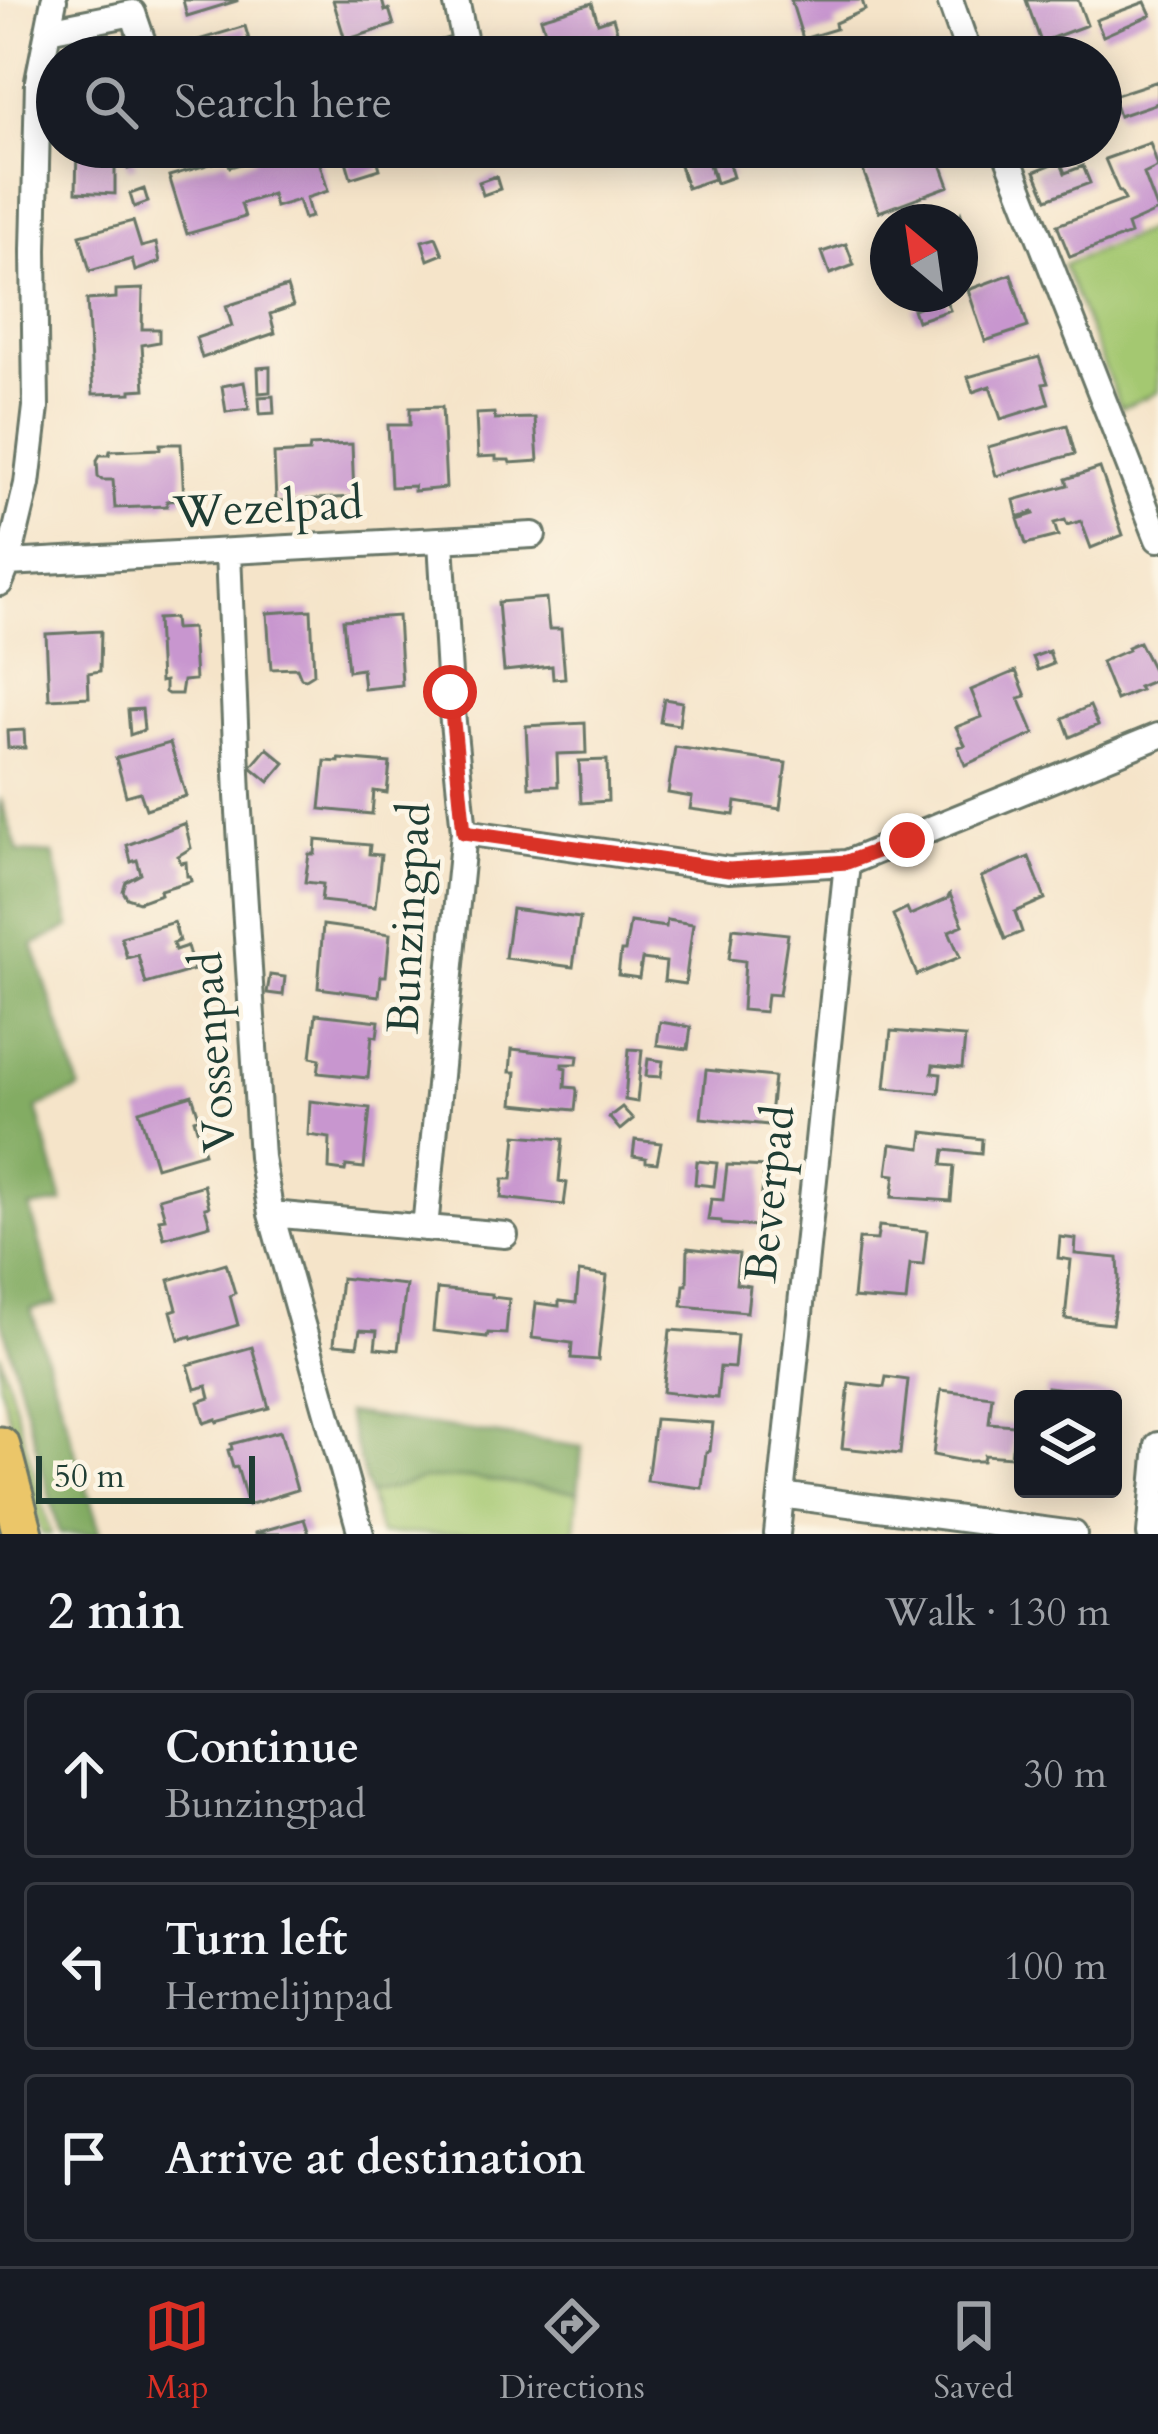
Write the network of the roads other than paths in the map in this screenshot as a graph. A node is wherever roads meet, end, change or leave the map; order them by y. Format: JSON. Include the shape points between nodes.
{"nodes":[{"id":1,"x":54,"y":0,"type":"edge"},
{"id":2,"x":456,"y":0,"type":"edge"},
{"id":3,"x":950,"y":0,"type":"edge"},
{"id":4,"x":48,"y":30,"type":"junction"},
{"id":5,"x":47,"y":36,"type":"edge"},
{"id":6,"x":141,"y":36,"type":"edge"},
{"id":7,"x":464,"y":36,"type":"edge"},
{"id":8,"x":963,"y":36,"type":"edge"},
{"id":9,"x":36,"y":166,"type":"edge"},
{"id":10,"x":1012,"y":168,"type":"edge"},
{"id":11,"x":532,"y":535,"type":"dead end"},
{"id":12,"x":1158,"y":539,"type":"edge"},
{"id":13,"x":441,"y":541,"type":"junction"},
{"id":14,"x":228,"y":552,"type":"junction"},
{"id":15,"x":4,"y":573,"type":"edge"},
{"id":16,"x":1158,"y":736,"type":"edge"},
{"id":17,"x":464,"y":832,"type":"junction"},
{"id":18,"x":847,"y":862,"type":"junction"},
{"id":19,"x":271,"y":1214,"type":"junction"},
{"id":20,"x":425,"y":1228,"type":"junction"},
{"id":21,"x":505,"y":1235,"type":"dead end"},
{"id":22,"x":1158,"y":1445,"type":"edge"},
{"id":23,"x":0,"y":1447,"type":"edge"},
{"id":24,"x":782,"y":1495,"type":"junction"},
{"id":25,"x":23,"y":1534,"type":"edge"},
{"id":26,"x":361,"y":1534,"type":"edge"},
{"id":27,"x":777,"y":1534,"type":"edge"},
{"id":28,"x":1074,"y":1534,"type":"edge"},
{"id":29,"x":1150,"y":1534,"type":"edge"}],
"edges":[{"from":1,"to":4,"type":"street"},
{"from":2,"to":7,"type":"street"},
{"from":3,"to":8,"type":"street"},
{"from":4,"to":5,"type":"street"},
{"from":4,"to":6,"type":"street","via":[[133,13]]},
{"from":9,"to":15,"type":"street","via":[[36,407]]},
{"from":10,"to":12,"type":"street"},
{"from":11,"to":13,"type":"street","name":"Wezelpad"},
{"from":13,"to":14,"type":"street","name":"Wezelpad"},
{"from":13,"to":17,"type":"street","name":"Bunzingpad"},
{"from":14,"to":15,"type":"street","name":"Wezelpad"},
{"from":14,"to":19,"type":"street","name":"Vossenpad","via":[[261,1157]]},
{"from":16,"to":18,"type":"street"},
{"from":17,"to":18,"type":"street","via":[[729,870]]},
{"from":17,"to":20,"type":"street","name":"Bunzingpad"},
{"from":18,"to":24,"type":"street","name":"Beverpad"},
{"from":19,"to":20,"type":"street"},
{"from":19,"to":26,"type":"street","name":"Vossenpad"},
{"from":20,"to":21,"type":"street"},
{"from":22,"to":29,"type":"street"},
{"from":23,"to":25,"type":"main road"},
{"from":24,"to":27,"type":"street","name":"Beverpad"},
{"from":24,"to":28,"type":"street"}]}
